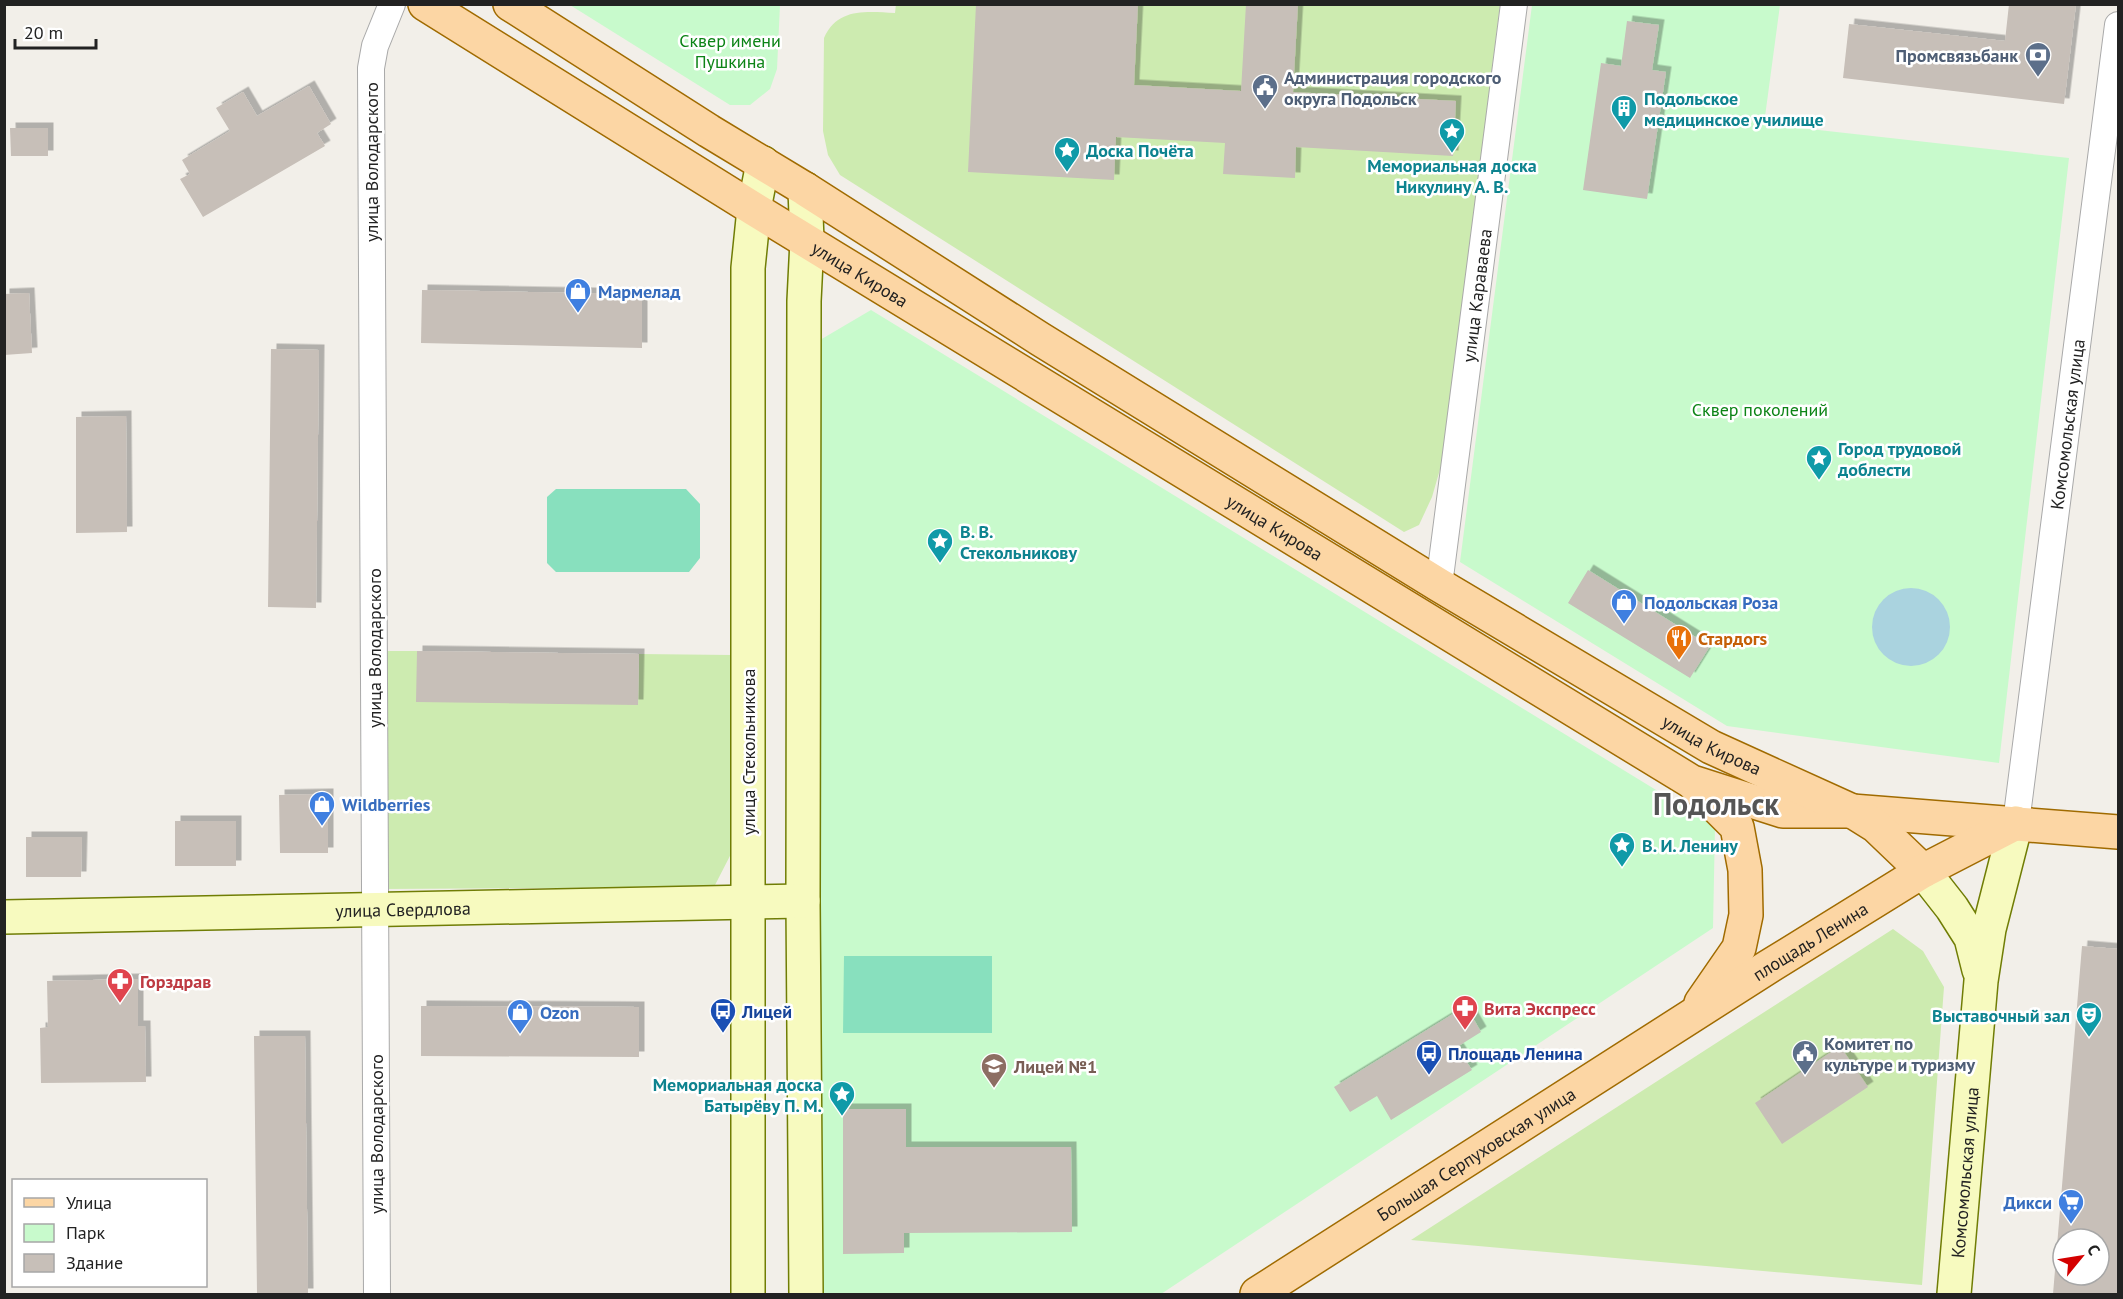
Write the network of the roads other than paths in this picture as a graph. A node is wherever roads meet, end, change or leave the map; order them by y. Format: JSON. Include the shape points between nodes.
{"nodes":[{"id":1,"x":392,"y":4,"type":"edge"},
{"id":2,"x":425,"y":4,"type":"edge"},
{"id":3,"x":510,"y":4,"type":"edge"},
{"id":4,"x":1514,"y":4,"type":"edge"},
{"id":5,"x":2118,"y":25,"type":"edge"},
{"id":6,"x":764,"y":163,"type":"junction"},
{"id":7,"x":805,"y":189,"type":"junction"},
{"id":8,"x":754,"y":209,"type":"junction"},
{"id":9,"x":807,"y":241,"type":"junction"},
{"id":10,"x":1439,"y":585,"type":"junction"},
{"id":11,"x":1692,"y":782,"type":"junction"},
{"id":12,"x":1852,"y":811,"type":"junction"},
{"id":13,"x":2016,"y":823,"type":"junction"},
{"id":14,"x":2118,"y":832,"type":"edge"},
{"id":15,"x":1923,"y":871,"type":"junction"},
{"id":16,"x":803,"y":901,"type":"junction"},
{"id":17,"x":748,"y":902,"type":"junction"},
{"id":18,"x":375,"y":911,"type":"junction"},
{"id":19,"x":4,"y":917,"type":"edge"},
{"id":20,"x":1981,"y":981,"type":"junction"},
{"id":21,"x":1693,"y":1013,"type":"junction"},
{"id":22,"x":377,"y":1294,"type":"edge"},
{"id":23,"x":748,"y":1294,"type":"edge"},
{"id":24,"x":806,"y":1294,"type":"edge"},
{"id":25,"x":1257,"y":1294,"type":"edge"},
{"id":26,"x":1954,"y":1294,"type":"edge"}],
"edges":[{"from":1,"to":18,"type":"street","name":"улица Володарского","via":[[375,46],[371,68]]},
{"from":2,"to":8,"type":"main road","name":"улица Кирова"},
{"from":3,"to":6,"type":"main road","name":"улица Кирова"},
{"from":4,"to":10,"type":"street","name":"улица Караваева"},
{"from":5,"to":13,"type":"street","name":"Комсомольская улица"},
{"from":6,"to":7,"type":"main road","name":"улица Кирова"},
{"from":6,"to":8,"type":"main road","name":"улица Стекольникова"},
{"from":6,"to":9,"type":"main road"},
{"from":7,"to":9,"type":"main road"},
{"from":7,"to":10,"type":"main road","name":"улица Кирова"},
{"from":8,"to":9,"type":"main road","name":"улица Кирова"},
{"from":8,"to":17,"type":"main road","name":"улица Стекольникова","via":[[748,268]]},
{"from":9,"to":11,"type":"main road","name":"улица Кирова"},
{"from":9,"to":16,"type":"main road"},
{"from":10,"to":12,"type":"main road","name":"улица Кирова","via":[[1711,747]]},
{"from":11,"to":12,"type":"main road","name":"улица Кирова","via":[[1783,811]]},
{"from":11,"to":21,"type":"main road","name":"площадь Ленина","via":[[1737,827],[1745,870],[1746,915],[1739,948]]},
{"from":12,"to":13,"type":"main road"},
{"from":12,"to":15,"type":"main road","via":[[1876,826]]},
{"from":13,"to":14,"type":"main road"},
{"from":13,"to":15,"type":"main road","name":"площадь Ленина"},
{"from":13,"to":20,"type":"main road","via":[[1989,929]]},
{"from":15,"to":20,"type":"main road","via":[[1971,938]]},
{"from":15,"to":21,"type":"main road","name":"площадь Ленина"},
{"from":16,"to":17,"type":"main road","name":"улица Свердлова"},
{"from":16,"to":24,"type":"main road"},
{"from":17,"to":18,"type":"main road","name":"улица Свердлова"},
{"from":17,"to":23,"type":"main road","name":"улица Стекольникова"},
{"from":18,"to":19,"type":"main road","name":"улица Свердлова"},
{"from":18,"to":22,"type":"street","name":"улица Володарского"},
{"from":20,"to":26,"type":"main road","name":"Комсомольская улица"},
{"from":21,"to":25,"type":"main road","name":"Большая Серпуховская улица"}]}
